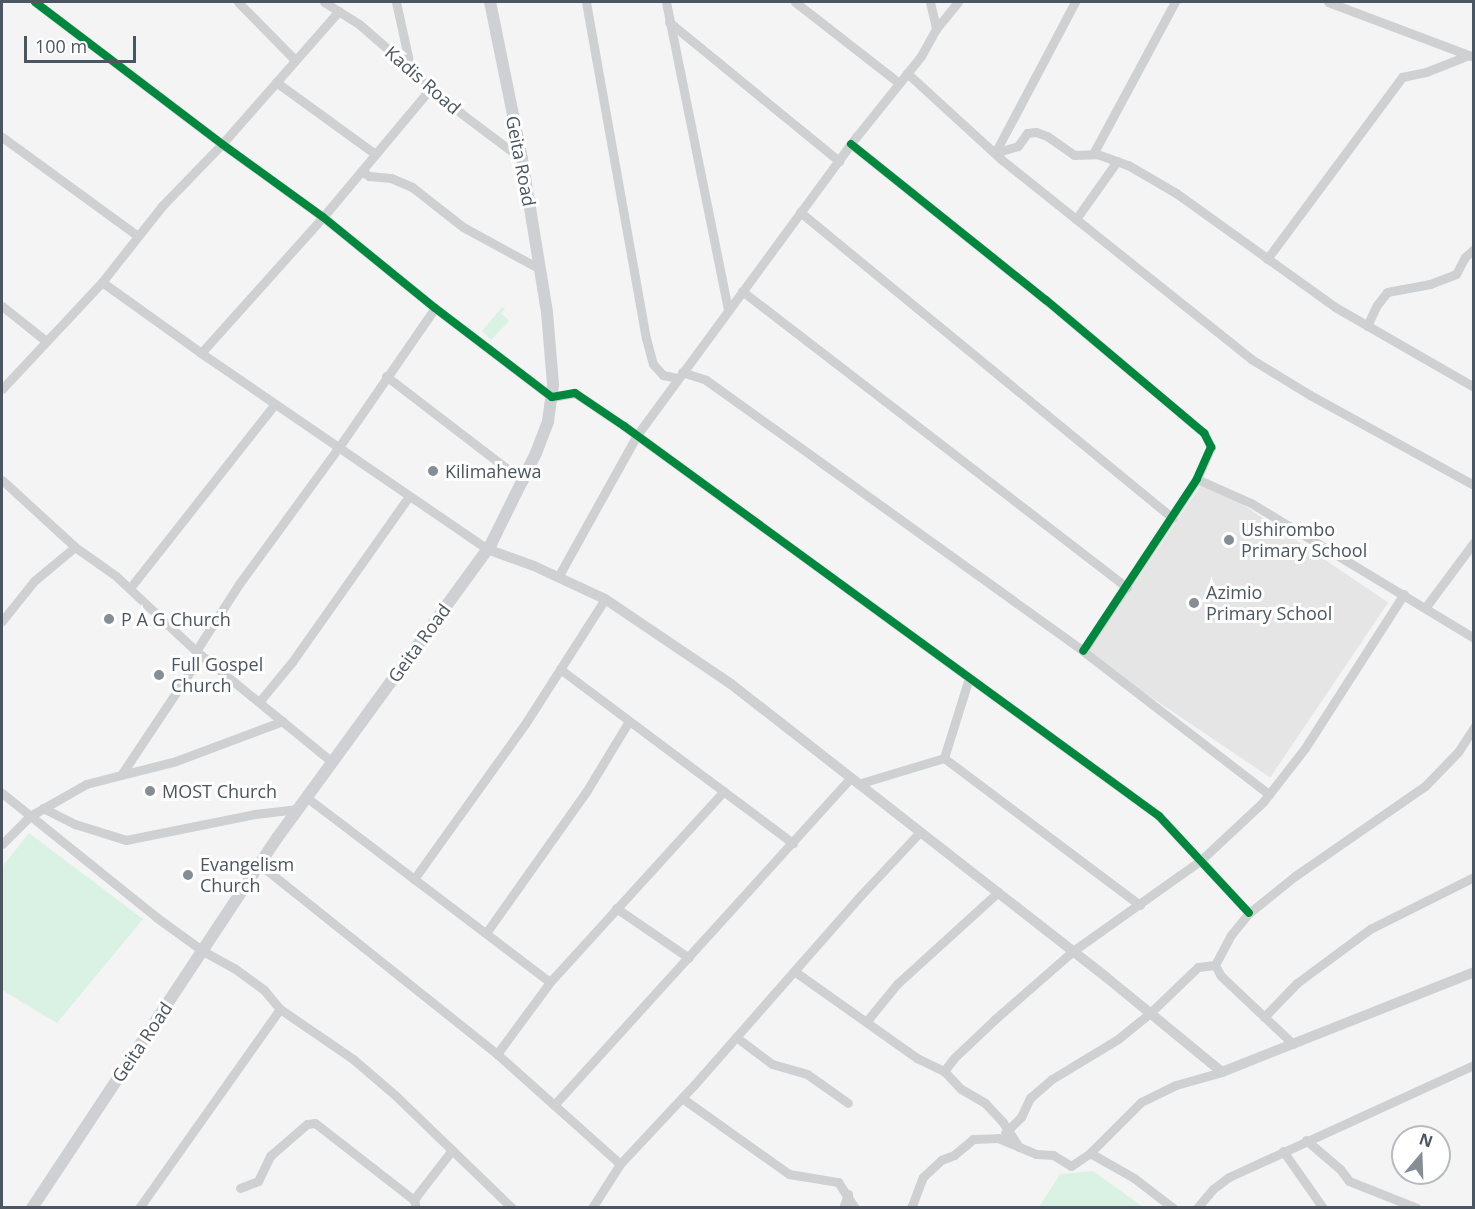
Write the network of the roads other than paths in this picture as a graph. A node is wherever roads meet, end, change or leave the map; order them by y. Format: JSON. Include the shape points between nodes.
{"nodes":[{"id":1,"x":35,"y":2,"type":"edge"},
{"id":2,"x":238,"y":2,"type":"edge"},
{"id":3,"x":396,"y":2,"type":"edge"},
{"id":4,"x":490,"y":2,"type":"edge"},
{"id":5,"x":586,"y":2,"type":"edge"},
{"id":6,"x":666,"y":2,"type":"edge"},
{"id":7,"x":795,"y":2,"type":"edge"},
{"id":8,"x":930,"y":2,"type":"edge"},
{"id":9,"x":958,"y":2,"type":"edge"},
{"id":10,"x":1073,"y":2,"type":"edge"},
{"id":11,"x":1175,"y":2,"type":"edge"},
{"id":12,"x":1328,"y":2,"type":"edge"},
{"id":13,"x":332,"y":5,"type":"edge"},
{"id":14,"x":669,"y":22,"type":"junction"},
{"id":15,"x":936,"y":29,"type":"junction"},
{"id":16,"x":1471,"y":56,"type":"edge"},
{"id":17,"x":295,"y":60,"type":"junction"},
{"id":18,"x":411,"y":69,"type":"junction"},
{"id":19,"x":907,"y":73,"type":"junction"},
{"id":20,"x":276,"y":82,"type":"junction"},
{"id":21,"x":899,"y":83,"type":"junction"},
{"id":22,"x":431,"y":88,"type":"junction"},
{"id":23,"x":2,"y":137,"type":"edge"},
{"id":24,"x":222,"y":144,"type":"junction"},
{"id":25,"x":851,"y":144,"type":"junction"},
{"id":26,"x":995,"y":153,"type":"junction"},
{"id":27,"x":375,"y":154,"type":"junction"},
{"id":28,"x":1093,"y":154,"type":"junction"},
{"id":29,"x":522,"y":159,"type":"junction"},
{"id":30,"x":839,"y":161,"type":"junction"},
{"id":31,"x":1117,"y":161,"type":"junction"},
{"id":32,"x":362,"y":171,"type":"junction"},
{"id":33,"x":800,"y":212,"type":"junction"},
{"id":34,"x":323,"y":217,"type":"junction"},
{"id":35,"x":1076,"y":219,"type":"junction"},
{"id":36,"x":138,"y":236,"type":"junction"},
{"id":37,"x":1473,"y":249,"type":"edge"},
{"id":38,"x":1267,"y":259,"type":"junction"},
{"id":39,"x":540,"y":269,"type":"junction"},
{"id":40,"x":102,"y":282,"type":"junction"},
{"id":41,"x":742,"y":291,"type":"junction"},
{"id":42,"x":2,"y":306,"type":"edge"},
{"id":43,"x":435,"y":308,"type":"junction"},
{"id":44,"x":728,"y":310,"type":"junction"},
{"id":45,"x":1367,"y":327,"type":"junction"},
{"id":46,"x":46,"y":341,"type":"junction"},
{"id":47,"x":201,"y":353,"type":"junction"},
{"id":48,"x":680,"y":375,"type":"junction"},
{"id":49,"x":386,"y":376,"type":"junction"},
{"id":50,"x":1473,"y":387,"type":"edge"},
{"id":51,"x":2,"y":389,"type":"edge"},
{"id":52,"x":552,"y":397,"type":"junction"},
{"id":53,"x":275,"y":404,"type":"junction"},
{"id":54,"x":637,"y":435,"type":"junction"},
{"id":55,"x":339,"y":447,"type":"junction"},
{"id":56,"x":1197,"y":478,"type":"junction"},
{"id":57,"x":2,"y":480,"type":"edge"},
{"id":58,"x":523,"y":481,"type":"junction"},
{"id":59,"x":1473,"y":485,"type":"edge"},
{"id":60,"x":409,"y":495,"type":"junction"},
{"id":61,"x":1172,"y":518,"type":"junction"},
{"id":62,"x":1473,"y":542,"type":"edge"},
{"id":63,"x":75,"y":546,"type":"junction"},
{"id":64,"x":487,"y":549,"type":"junction"},
{"id":65,"x":558,"y":578,"type":"junction"},
{"id":66,"x":1127,"y":587,"type":"junction"},
{"id":67,"x":130,"y":588,"type":"junction"},
{"id":68,"x":1404,"y":594,"type":"junction"},
{"id":69,"x":605,"y":599,"type":"junction"},
{"id":70,"x":1425,"y":608,"type":"junction"},
{"id":71,"x":2,"y":621,"type":"edge"},
{"id":72,"x":1473,"y":638,"type":"edge"},
{"id":73,"x":1083,"y":651,"type":"junction"},
{"id":74,"x":199,"y":653,"type":"junction"},
{"id":75,"x":560,"y":669,"type":"junction"},
{"id":76,"x":969,"y":678,"type":"junction"},
{"id":77,"x":259,"y":702,"type":"junction"},
{"id":78,"x":629,"y":720,"type":"junction"},
{"id":79,"x":283,"y":721,"type":"junction"},
{"id":80,"x":1473,"y":728,"type":"edge"},
{"id":81,"x":944,"y":758,"type":"junction"},
{"id":82,"x":332,"y":762,"type":"junction"},
{"id":83,"x":121,"y":775,"type":"junction"},
{"id":84,"x":855,"y":781,"type":"junction"},
{"id":85,"x":724,"y":791,"type":"junction"},
{"id":86,"x":2,"y":793,"type":"edge"},
{"id":87,"x":1269,"y":794,"type":"junction"},
{"id":88,"x":306,"y":797,"type":"junction"},
{"id":89,"x":43,"y":808,"type":"junction"},
{"id":90,"x":298,"y":809,"type":"junction"},
{"id":91,"x":30,"y":816,"type":"junction"},
{"id":92,"x":920,"y":832,"type":"junction"},
{"id":93,"x":794,"y":843,"type":"junction"},
{"id":94,"x":2,"y":844,"type":"edge"},
{"id":95,"x":1201,"y":860,"type":"junction"},
{"id":96,"x":259,"y":864,"type":"junction"},
{"id":97,"x":1473,"y":877,"type":"edge"},
{"id":98,"x":414,"y":879,"type":"junction"},
{"id":99,"x":998,"y":892,"type":"junction"},
{"id":100,"x":1140,"y":905,"type":"junction"},
{"id":101,"x":616,"y":908,"type":"junction"},
{"id":102,"x":1249,"y":913,"type":"junction"},
{"id":103,"x":486,"y":933,"type":"junction"},
{"id":104,"x":202,"y":951,"type":"junction"},
{"id":105,"x":1073,"y":951,"type":"junction"},
{"id":106,"x":689,"y":958,"type":"junction"},
{"id":107,"x":1215,"y":965,"type":"junction"},
{"id":108,"x":794,"y":971,"type":"junction"},
{"id":109,"x":1473,"y":972,"type":"edge"},
{"id":110,"x":550,"y":982,"type":"junction"},
{"id":111,"x":280,"y":1009,"type":"junction"},
{"id":112,"x":1150,"y":1013,"type":"junction"},
{"id":113,"x":1264,"y":1017,"type":"junction"},
{"id":114,"x":866,"y":1022,"type":"junction"},
{"id":115,"x":736,"y":1037,"type":"junction"},
{"id":116,"x":1293,"y":1044,"type":"junction"},
{"id":117,"x":497,"y":1054,"type":"junction"},
{"id":118,"x":1473,"y":1065,"type":"edge"},
{"id":119,"x":944,"y":1071,"type":"junction"},
{"id":120,"x":1222,"y":1072,"type":"junction"},
{"id":121,"x":682,"y":1098,"type":"junction"},
{"id":122,"x":848,"y":1102,"type":"dead end"},
{"id":123,"x":554,"y":1106,"type":"junction"},
{"id":124,"x":1008,"y":1130,"type":"junction"},
{"id":125,"x":998,"y":1138,"type":"junction"},
{"id":126,"x":1306,"y":1140,"type":"junction"},
{"id":127,"x":1020,"y":1148,"type":"junction"},
{"id":128,"x":452,"y":1150,"type":"junction"},
{"id":129,"x":1283,"y":1151,"type":"junction"},
{"id":130,"x":1090,"y":1153,"type":"junction"},
{"id":131,"x":620,"y":1164,"type":"junction"},
{"id":132,"x":240,"y":1188,"type":"dead end"},
{"id":133,"x":848,"y":1194,"type":"junction"},
{"id":134,"x":415,"y":1204,"type":"edge"},
{"id":135,"x":32,"y":1208,"type":"edge"},
{"id":136,"x":139,"y":1208,"type":"edge"},
{"id":137,"x":512,"y":1208,"type":"edge"},
{"id":138,"x":592,"y":1208,"type":"edge"},
{"id":139,"x":843,"y":1208,"type":"edge"},
{"id":140,"x":855,"y":1208,"type":"edge"},
{"id":141,"x":911,"y":1208,"type":"edge"},
{"id":142,"x":1173,"y":1208,"type":"edge"},
{"id":143,"x":1197,"y":1208,"type":"edge"},
{"id":144,"x":1323,"y":1208,"type":"edge"},
{"id":145,"x":1417,"y":1208,"type":"edge"}],
"edges":[{"from":1,"to":24,"type":"street"},
{"from":2,"to":17,"type":"street"},
{"from":3,"to":18,"type":"street"},
{"from":4,"to":29,"type":"main road","name":"Geita Road"},
{"from":5,"to":48,"type":"street","via":[[652,364],[663,375]]},
{"from":6,"to":14,"type":"street"},
{"from":7,"to":21,"type":"street"},
{"from":8,"to":15,"type":"street"},
{"from":9,"to":15,"type":"street"},
{"from":10,"to":26,"type":"street"},
{"from":11,"to":28,"type":"street"},
{"from":12,"to":16,"type":"street"},
{"from":13,"to":17,"type":"street"},
{"from":13,"to":18,"type":"street","name":"Kadis Road"},
{"from":14,"to":30,"type":"street"},
{"from":14,"to":44,"type":"street"},
{"from":15,"to":19,"type":"street"},
{"from":16,"to":38,"type":"street","via":[[1402,77]]},
{"from":17,"to":20,"type":"street"},
{"from":18,"to":22,"type":"street","name":"Kadis Road"},
{"from":19,"to":21,"type":"street"},
{"from":19,"to":26,"type":"street"},
{"from":20,"to":24,"type":"street"},
{"from":20,"to":27,"type":"street"},
{"from":21,"to":25,"type":"street"},
{"from":22,"to":27,"type":"street"},
{"from":22,"to":29,"type":"street","name":"Kadis Road"},
{"from":23,"to":36,"type":"street"},
{"from":24,"to":34,"type":"street"},
{"from":24,"to":36,"type":"street"},
{"from":25,"to":30,"type":"street"},
{"from":25,"to":56,"type":"street","via":[[1204,433],[1211,447]]},
{"from":26,"to":28,"type":"street","via":[[1018,146],[1027,133],[1035,132],[1074,155]]},
{"from":26,"to":35,"type":"street"},
{"from":27,"to":32,"type":"street"},
{"from":28,"to":31,"type":"street"},
{"from":29,"to":39,"type":"main road","name":"Geita Road"},
{"from":30,"to":33,"type":"street"},
{"from":31,"to":35,"type":"street"},
{"from":31,"to":38,"type":"street","via":[[1176,194]]},
{"from":32,"to":34,"type":"street"},
{"from":32,"to":39,"type":"street","via":[[369,177],[391,178],[412,187],[463,227]]},
{"from":33,"to":41,"type":"street"},
{"from":33,"to":61,"type":"street"},
{"from":34,"to":43,"type":"street"},
{"from":34,"to":47,"type":"street"},
{"from":35,"to":59,"type":"street","via":[[1251,359]]},
{"from":36,"to":40,"type":"street"},
{"from":37,"to":45,"type":"street","via":[[1456,274],[1430,284],[1387,292]]},
{"from":38,"to":45,"type":"street"},
{"from":39,"to":52,"type":"main road","name":"Geita Road","via":[[548,312]]},
{"from":40,"to":46,"type":"street"},
{"from":40,"to":47,"type":"street"},
{"from":41,"to":44,"type":"street"},
{"from":41,"to":66,"type":"street"},
{"from":42,"to":46,"type":"street"},
{"from":43,"to":49,"type":"street"},
{"from":43,"to":52,"type":"street"},
{"from":44,"to":48,"type":"street"},
{"from":45,"to":50,"type":"street"},
{"from":46,"to":51,"type":"street"},
{"from":47,"to":53,"type":"street"},
{"from":48,"to":54,"type":"street"},
{"from":48,"to":73,"type":"street","via":[[706,380]]},
{"from":49,"to":55,"type":"street"},
{"from":49,"to":58,"type":"street"},
{"from":52,"to":54,"type":"street","via":[[575,393]]},
{"from":52,"to":58,"type":"main road","name":"Geita Road","via":[[540,442]]},
{"from":53,"to":55,"type":"street"},
{"from":53,"to":67,"type":"street"},
{"from":54,"to":65,"type":"street"},
{"from":54,"to":76,"type":"street"},
{"from":55,"to":60,"type":"street"},
{"from":55,"to":74,"type":"street","via":[[239,584]]},
{"from":56,"to":61,"type":"street"},
{"from":56,"to":68,"type":"street","via":[[1251,503]]},
{"from":57,"to":63,"type":"street"},
{"from":58,"to":64,"type":"main road","name":"Geita Road"},
{"from":60,"to":64,"type":"street"},
{"from":60,"to":77,"type":"street","via":[[292,662]]},
{"from":61,"to":66,"type":"street"},
{"from":62,"to":70,"type":"street"},
{"from":63,"to":67,"type":"street"},
{"from":63,"to":71,"type":"street","via":[[34,581]]},
{"from":64,"to":65,"type":"street"},
{"from":64,"to":82,"type":"main road","name":"Geita Road"},
{"from":65,"to":69,"type":"street"},
{"from":66,"to":73,"type":"street"},
{"from":67,"to":74,"type":"street"},
{"from":68,"to":70,"type":"street"},
{"from":68,"to":87,"type":"street","via":[[1305,748]]},
{"from":69,"to":75,"type":"street"},
{"from":69,"to":84,"type":"street","via":[[731,684]]},
{"from":70,"to":72,"type":"street"},
{"from":73,"to":87,"type":"street"},
{"from":74,"to":77,"type":"street"},
{"from":74,"to":83,"type":"street"},
{"from":75,"to":78,"type":"street"},
{"from":75,"to":98,"type":"street"},
{"from":76,"to":81,"type":"street"},
{"from":76,"to":95,"type":"street","via":[[1159,816]]},
{"from":77,"to":79,"type":"street"},
{"from":78,"to":85,"type":"street"},
{"from":78,"to":103,"type":"street","via":[[586,792]]},
{"from":79,"to":82,"type":"street"},
{"from":79,"to":83,"type":"street","via":[[176,761]]},
{"from":80,"to":102,"type":"street","via":[[1458,752],[1425,786],[1295,876]]},
{"from":81,"to":84,"type":"street"},
{"from":81,"to":100,"type":"street"},
{"from":82,"to":88,"type":"main road","name":"Geita Road"},
{"from":83,"to":89,"type":"street","via":[[86,784]]},
{"from":84,"to":92,"type":"street"},
{"from":84,"to":93,"type":"street"},
{"from":85,"to":93,"type":"street"},
{"from":85,"to":101,"type":"street"},
{"from":86,"to":91,"type":"street"},
{"from":87,"to":95,"type":"street"},
{"from":88,"to":90,"type":"main road","name":"Geita Road"},
{"from":88,"to":98,"type":"street"},
{"from":89,"to":90,"type":"street","via":[[75,824],[126,840]]},
{"from":89,"to":91,"type":"street"},
{"from":90,"to":96,"type":"main road","name":"Geita Road"},
{"from":91,"to":94,"type":"street"},
{"from":91,"to":104,"type":"street"},
{"from":92,"to":99,"type":"street"},
{"from":92,"to":108,"type":"street"},
{"from":93,"to":106,"type":"street"},
{"from":95,"to":100,"type":"street"},
{"from":95,"to":102,"type":"street"},
{"from":96,"to":104,"type":"main road","name":"Geita Road"},
{"from":96,"to":117,"type":"street"},
{"from":97,"to":113,"type":"street","via":[[1370,929],[1297,983]]},
{"from":98,"to":103,"type":"street"},
{"from":99,"to":105,"type":"street"},
{"from":99,"to":114,"type":"street","via":[[897,984]]},
{"from":100,"to":105,"type":"street"},
{"from":101,"to":106,"type":"street"},
{"from":101,"to":110,"type":"street"},
{"from":102,"to":107,"type":"street","via":[[1231,935]]},
{"from":103,"to":110,"type":"street"},
{"from":104,"to":111,"type":"street","via":[[256,984]]},
{"from":104,"to":135,"type":"main road","name":"Geita Road"},
{"from":105,"to":112,"type":"street"},
{"from":105,"to":119,"type":"street"},
{"from":106,"to":123,"type":"street"},
{"from":107,"to":112,"type":"street","via":[[1198,967]]},
{"from":107,"to":113,"type":"street","via":[[1221,976]]},
{"from":108,"to":114,"type":"street"},
{"from":108,"to":115,"type":"street"},
{"from":109,"to":116,"type":"street"},
{"from":110,"to":117,"type":"street"},
{"from":111,"to":128,"type":"street","via":[[352,1059]]},
{"from":111,"to":136,"type":"street"},
{"from":112,"to":120,"type":"street"},
{"from":112,"to":124,"type":"street","via":[[1118,1039],[1052,1079],[1030,1098],[1021,1117]]},
{"from":113,"to":116,"type":"street"},
{"from":114,"to":119,"type":"street","via":[[917,1058]]},
{"from":115,"to":121,"type":"street"},
{"from":115,"to":122,"type":"street","via":[[772,1064],[807,1074]]},
{"from":116,"to":120,"type":"street"},
{"from":117,"to":123,"type":"street"},
{"from":118,"to":126,"type":"street"},
{"from":119,"to":124,"type":"street","via":[[961,1089],[985,1103]]},
{"from":120,"to":130,"type":"street","via":[[1176,1085],[1142,1102]]},
{"from":121,"to":131,"type":"street"},
{"from":121,"to":133,"type":"street","via":[[789,1174],[838,1182]]},
{"from":123,"to":131,"type":"street"},
{"from":124,"to":125,"type":"street"},
{"from":124,"to":127,"type":"street"},
{"from":125,"to":127,"type":"street"},
{"from":125,"to":141,"type":"street","via":[[973,1139],[941,1160],[923,1177]]},
{"from":126,"to":129,"type":"street"},
{"from":126,"to":145,"type":"street","via":[[1349,1180]]},
{"from":127,"to":130,"type":"street","via":[[1053,1155],[1071,1167]]},
{"from":128,"to":134,"type":"street"},
{"from":128,"to":137,"type":"street"},
{"from":129,"to":143,"type":"street","via":[[1229,1177],[1213,1188]]},
{"from":129,"to":144,"type":"street"},
{"from":130,"to":142,"type":"street","via":[[1134,1178]]},
{"from":131,"to":138,"type":"street"},
{"from":132,"to":134,"type":"street","via":[[258,1180],[270,1156],[307,1124],[315,1123]]},
{"from":133,"to":139,"type":"street"},
{"from":133,"to":140,"type":"street"}]}
